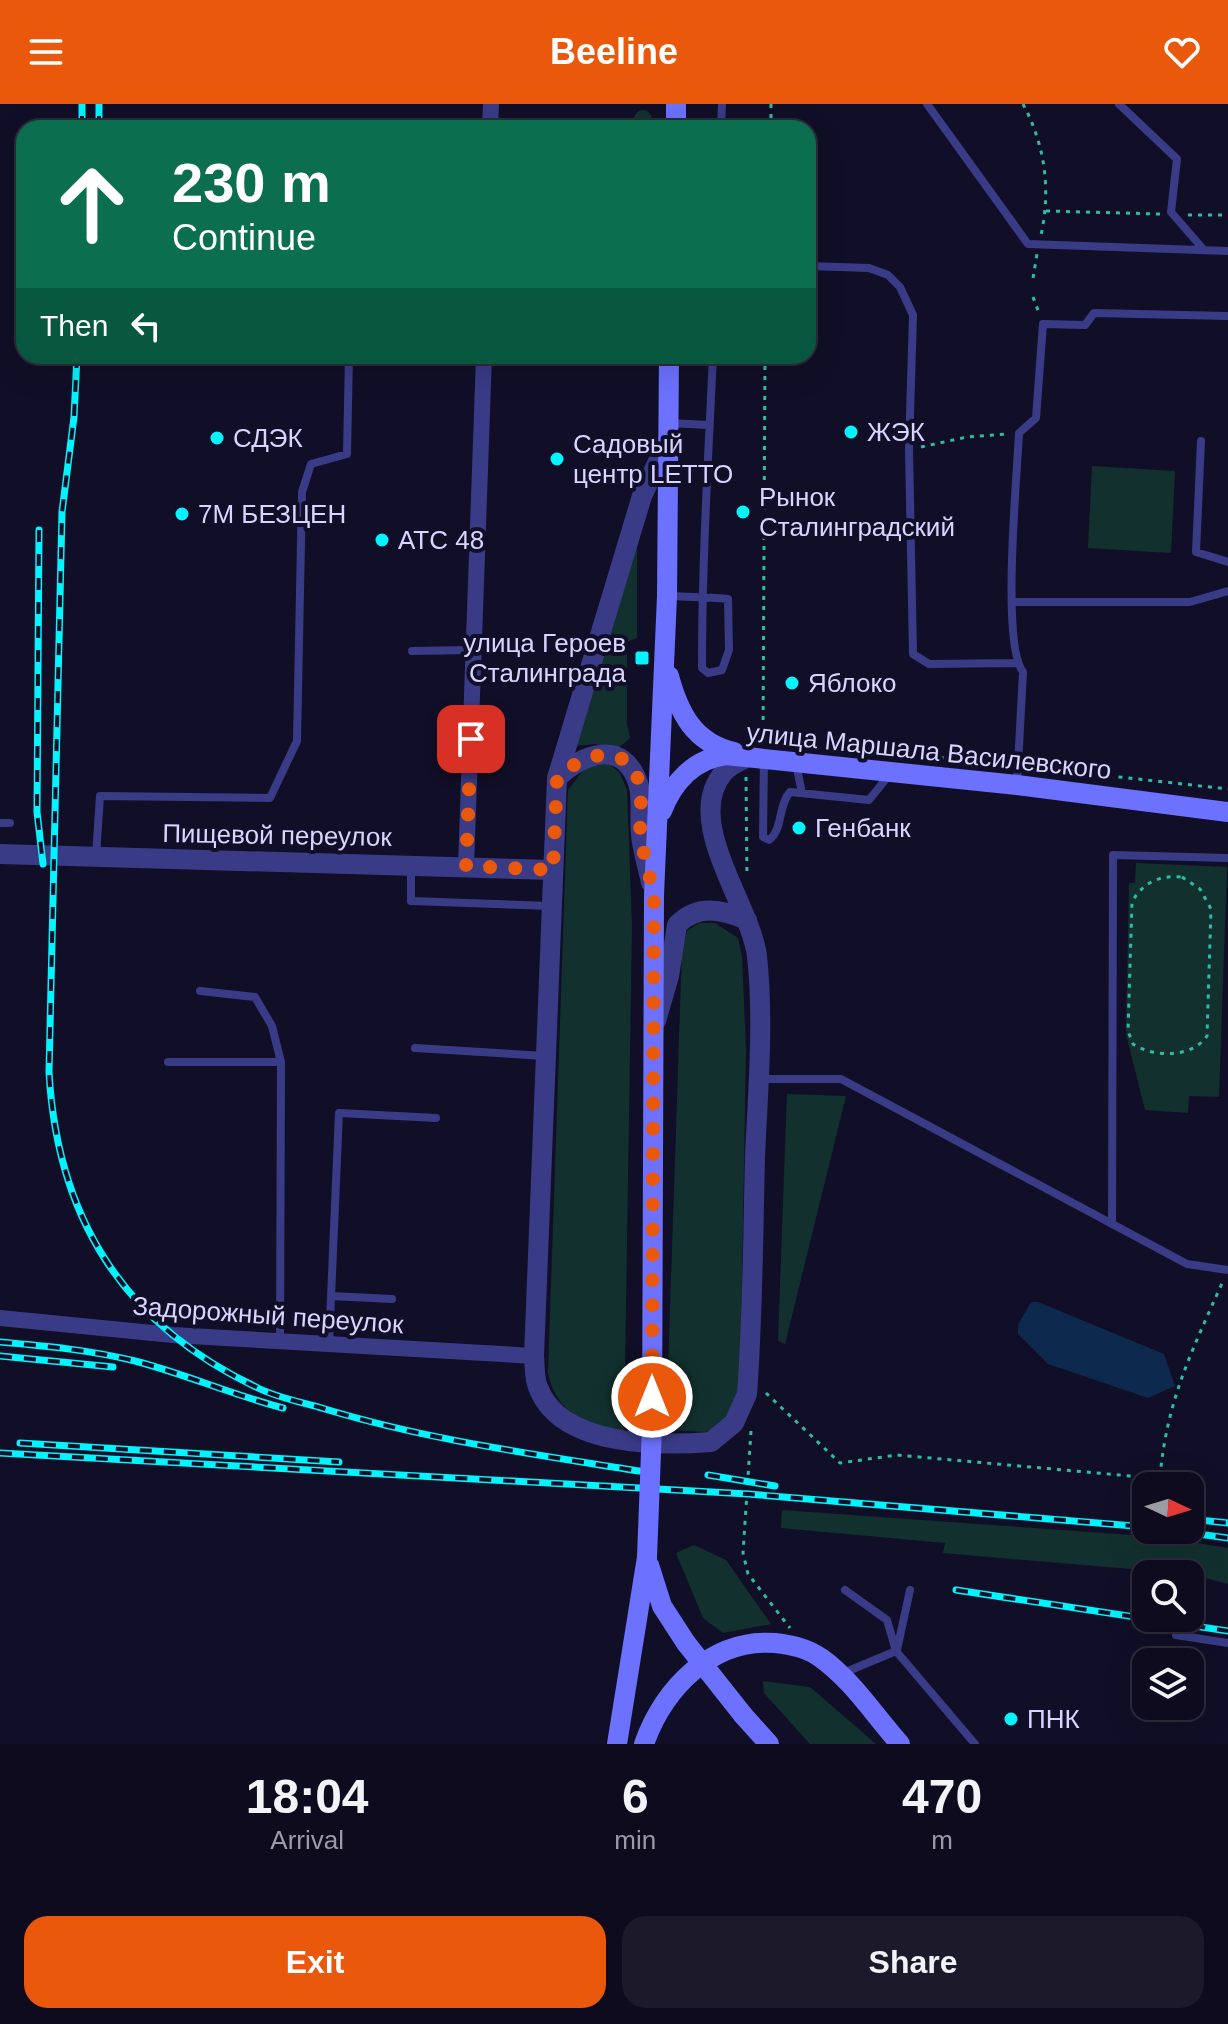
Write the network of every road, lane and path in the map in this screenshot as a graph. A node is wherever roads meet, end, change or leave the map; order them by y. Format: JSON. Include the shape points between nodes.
{"nodes":[{"id":1,"x":927,"y":104,"type":"edge"},
{"id":2,"x":1023,"y":104,"type":"edge"},
{"id":3,"x":1119,"y":104,"type":"edge"},
{"id":4,"x":1046,"y":211,"type":"junction"},
{"id":5,"x":1174,"y":215,"type":"junction"},
{"id":6,"x":1228,"y":215,"type":"edge"},
{"id":7,"x":1038,"y":244,"type":"junction"},
{"id":8,"x":1204,"y":250,"type":"junction"},
{"id":9,"x":1228,"y":251,"type":"edge"},
{"id":10,"x":816,"y":266,"type":"edge"},
{"id":11,"x":1033,"y":278,"type":"dead end"},
{"id":12,"x":1033,"y":297,"type":"dead end"},
{"id":13,"x":1228,"y":316,"type":"edge"},
{"id":14,"x":1043,"y":324,"type":"junction"},
{"id":15,"x":349,"y":364,"type":"edge"},
{"id":16,"x":484,"y":364,"type":"edge"},
{"id":17,"x":669,"y":364,"type":"edge"},
{"id":18,"x":713,"y":364,"type":"edge"},
{"id":19,"x":765,"y":364,"type":"edge"},
{"id":20,"x":667,"y":423,"type":"junction"},
{"id":21,"x":709,"y":425,"type":"junction"},
{"id":22,"x":1019,"y":433,"type":"junction"},
{"id":23,"x":1201,"y":441,"type":"dead end"},
{"id":24,"x":666,"y":444,"type":"junction"},
{"id":25,"x":909,"y":449,"type":"junction"},
{"id":26,"x":1228,"y":562,"type":"edge"},
{"id":27,"x":1228,"y":591,"type":"edge"},
{"id":28,"x":667,"y":596,"type":"junction"},
{"id":29,"x":704,"y":597,"type":"junction"},
{"id":30,"x":1013,"y":602,"type":"junction"},
{"id":31,"x":475,"y":650,"type":"junction"},
{"id":32,"x":412,"y":651,"type":"dead end"},
{"id":33,"x":665,"y":655,"type":"junction"},
{"id":34,"x":1016,"y":663,"type":"junction"},
{"id":35,"x":759,"y":751,"type":"junction"},
{"id":36,"x":795,"y":760,"type":"junction"},
{"id":37,"x":893,"y":771,"type":"junction"},
{"id":38,"x":557,"y":778,"type":"junction"},
{"id":39,"x":1017,"y":785,"type":"junction"},
{"id":40,"x":802,"y":793,"type":"junction"},
{"id":41,"x":1228,"y":812,"type":"edge"},
{"id":42,"x":658,"y":821,"type":"junction"},
{"id":43,"x":0,"y":823,"type":"edge"},
{"id":44,"x":10,"y":823,"type":"dead end"},
{"id":45,"x":0,"y":854,"type":"edge"},
{"id":46,"x":96,"y":857,"type":"junction"},
{"id":47,"x":1228,"y":858,"type":"edge"},
{"id":48,"x":411,"y":864,"type":"junction"},
{"id":49,"x":466,"y":866,"type":"junction"},
{"id":50,"x":553,"y":870,"type":"junction"},
{"id":51,"x":654,"y":895,"type":"junction"},
{"id":52,"x":552,"y":906,"type":"junction"},
{"id":53,"x":1211,"y":909,"type":"joint"},
{"id":54,"x":747,"y":920,"type":"junction"},
{"id":55,"x":200,"y":991,"type":"dead end"},
{"id":56,"x":652,"y":1033,"type":"junction"},
{"id":57,"x":415,"y":1048,"type":"dead end"},
{"id":58,"x":546,"y":1056,"type":"junction"},
{"id":59,"x":168,"y":1062,"type":"dead end"},
{"id":60,"x":281,"y":1062,"type":"junction"},
{"id":61,"x":758,"y":1079,"type":"junction"},
{"id":62,"x":436,"y":1118,"type":"dead end"},
{"id":63,"x":1112,"y":1224,"type":"junction"},
{"id":64,"x":1228,"y":1270,"type":"edge"},
{"id":65,"x":331,"y":1296,"type":"junction"},
{"id":66,"x":392,"y":1299,"type":"dead end"},
{"id":67,"x":0,"y":1318,"type":"edge"},
{"id":68,"x":280,"y":1341,"type":"junction"},
{"id":69,"x":329,"y":1343,"type":"junction"},
{"id":70,"x":534,"y":1356,"type":"junction"},
{"id":71,"x":748,"y":1377,"type":"junction"},
{"id":72,"x":1160,"y":1472,"type":"edge"},
{"id":73,"x":1132,"y":1477,"type":"edge"},
{"id":74,"x":647,"y":1557,"type":"junction"},
{"id":75,"x":845,"y":1590,"type":"dead end"},
{"id":76,"x":910,"y":1590,"type":"dead end"},
{"id":77,"x":1176,"y":1635,"type":"dead end"},
{"id":78,"x":1228,"y":1643,"type":"edge"},
{"id":79,"x":896,"y":1651,"type":"junction"},
{"id":80,"x":840,"y":1674,"type":"junction"},
{"id":81,"x":617,"y":1744,"type":"edge"},
{"id":82,"x":644,"y":1744,"type":"edge"},
{"id":83,"x":769,"y":1744,"type":"edge"},
{"id":84,"x":900,"y":1744,"type":"edge"},
{"id":85,"x":975,"y":1744,"type":"edge"}],
"edges":[{"from":1,"to":7,"type":"lane","via":[[1028,244]]},
{"from":2,"to":4,"type":"path","via":[[1038,132]]},
{"from":3,"to":5,"type":"lane","via":[[1177,159]]},
{"from":4,"to":5,"type":"path"},
{"from":4,"to":7,"type":"path"},
{"from":5,"to":6,"type":"path"},
{"from":5,"to":8,"type":"lane"},
{"from":7,"to":8,"type":"lane"},
{"from":7,"to":11,"type":"path"},
{"from":8,"to":9,"type":"lane"},
{"from":10,"to":25,"type":"lane","via":[[869,268],[900,287],[913,315]]},
{"from":12,"to":14,"type":"path"},
{"from":13,"to":14,"type":"lane","via":[[1094,313],[1085,325]]},
{"from":14,"to":22,"type":"lane","via":[[1036,418]]},
{"from":15,"to":46,"type":"lane","via":[[347,454],[311,464],[302,492],[297,741],[270,798],[100,796]]},
{"from":16,"to":31,"type":"street"},
{"from":17,"to":20,"type":"main road"},
{"from":18,"to":21,"type":"lane"},
{"from":19,"to":35,"type":"path"},
{"from":20,"to":21,"type":"lane"},
{"from":20,"to":24,"type":"main road"},
{"from":21,"to":29,"type":"lane"},
{"from":22,"to":25,"type":"path"},
{"from":22,"to":30,"type":"lane"},
{"from":23,"to":26,"type":"lane","via":[[1196,552]]},
{"from":24,"to":28,"type":"main road"},
{"from":24,"to":38,"type":"street","via":[[642,496]]},
{"from":25,"to":34,"type":"lane","via":[[913,654],[929,664]]},
{"from":27,"to":30,"type":"lane","via":[[1190,602]]},
{"from":28,"to":29,"type":"lane"},
{"from":28,"to":33,"type":"main road"},
{"from":29,"to":29,"type":"lane","via":[[702,668],[713,673],[727,664],[730,602]]},
{"from":30,"to":34,"type":"lane"},
{"from":31,"to":32,"type":"lane"},
{"from":31,"to":49,"type":"street"},
{"from":33,"to":35,"type":"main road","via":[[688,724],[705,741]]},
{"from":33,"to":42,"type":"main road"},
{"from":34,"to":39,"type":"lane","via":[[1023,672]]},
{"from":35,"to":36,"type":"main road","name":"улица Маршала Василевского"},
{"from":35,"to":40,"type":"lane","via":[[765,840],[775,835],[784,798],[790,792]]},
{"from":35,"to":42,"type":"main road","name":"улица Маршала Василевского","via":[[714,757],[693,768],[668,793]]},
{"from":35,"to":54,"type":"street","via":[[725,770],[711,819]]},
{"from":36,"to":37,"type":"main road","name":"улица Маршала Василевского"},
{"from":36,"to":40,"type":"lane"},
{"from":37,"to":39,"type":"main road","name":"улица Маршала Василевского"},
{"from":37,"to":40,"type":"lane","via":[[869,800]]},
{"from":38,"to":50,"type":"street"},
{"from":38,"to":51,"type":"street","via":[[592,754],[609,754],[634,774]]},
{"from":39,"to":41,"type":"main road","name":"улица Маршала Василевского"},
{"from":42,"to":51,"type":"main road"},
{"from":43,"to":44,"type":"lane"},
{"from":45,"to":46,"type":"street","name":"Пищевой переулок"},
{"from":46,"to":48,"type":"street","name":"Пищевой переулок"},
{"from":47,"to":63,"type":"lane","via":[[1113,855]]},
{"from":48,"to":49,"type":"street","name":"Пищевой переулок"},
{"from":48,"to":52,"type":"lane","via":[[411,901]]},
{"from":49,"to":50,"type":"street","name":"Пищевой переулок"},
{"from":50,"to":52,"type":"street"},
{"from":51,"to":56,"type":"main road"},
{"from":52,"to":58,"type":"street"},
{"from":53,"to":53,"type":"path","via":[[1200,889],[1182,877],[1149,882],[1132,902],[1128,1031],[1141,1049],[1183,1052],[1197,1048],[1207,1036]]},
{"from":54,"to":56,"type":"street","via":[[704,910],[677,925]]},
{"from":54,"to":61,"type":"street","via":[[757,962]]},
{"from":55,"to":60,"type":"lane","via":[[255,997],[272,1026]]},
{"from":56,"to":74,"type":"main road","bridge":true},
{"from":57,"to":58,"type":"lane"},
{"from":58,"to":70,"type":"street"},
{"from":59,"to":60,"type":"lane"},
{"from":60,"to":68,"type":"lane"},
{"from":61,"to":63,"type":"lane","via":[[841,1079]]},
{"from":61,"to":71,"type":"street"},
{"from":62,"to":65,"type":"lane","via":[[339,1113]]},
{"from":63,"to":64,"type":"lane","via":[[1187,1264]]},
{"from":64,"to":72,"type":"path","via":[[1173,1398]]},
{"from":65,"to":66,"type":"lane"},
{"from":65,"to":69,"type":"lane"},
{"from":67,"to":68,"type":"street","name":"Задорожный переулок"},
{"from":68,"to":69,"type":"street","name":"Задорожный переулок"},
{"from":69,"to":70,"type":"street","name":"Задорожный переулок"},
{"from":70,"to":71,"type":"street","via":[[538,1387],[561,1419],[586,1433],[612,1438],[711,1442],[734,1423]]},
{"from":71,"to":73,"type":"path","via":[[840,1463],[897,1455]]},
{"from":74,"to":81,"type":"main road"},
{"from":74,"to":83,"type":"main road","bridge":true,"via":[[658,1595],[686,1643]]},
{"from":75,"to":79,"type":"lane","via":[[887,1620]]},
{"from":76,"to":79,"type":"lane"},
{"from":77,"to":78,"type":"lane"},
{"from":79,"to":80,"type":"lane"},
{"from":79,"to":85,"type":"lane"},
{"from":80,"to":82,"type":"main road","via":[[805,1648],[758,1643],[727,1649],[684,1678]]},
{"from":80,"to":84,"type":"main road"}]}
